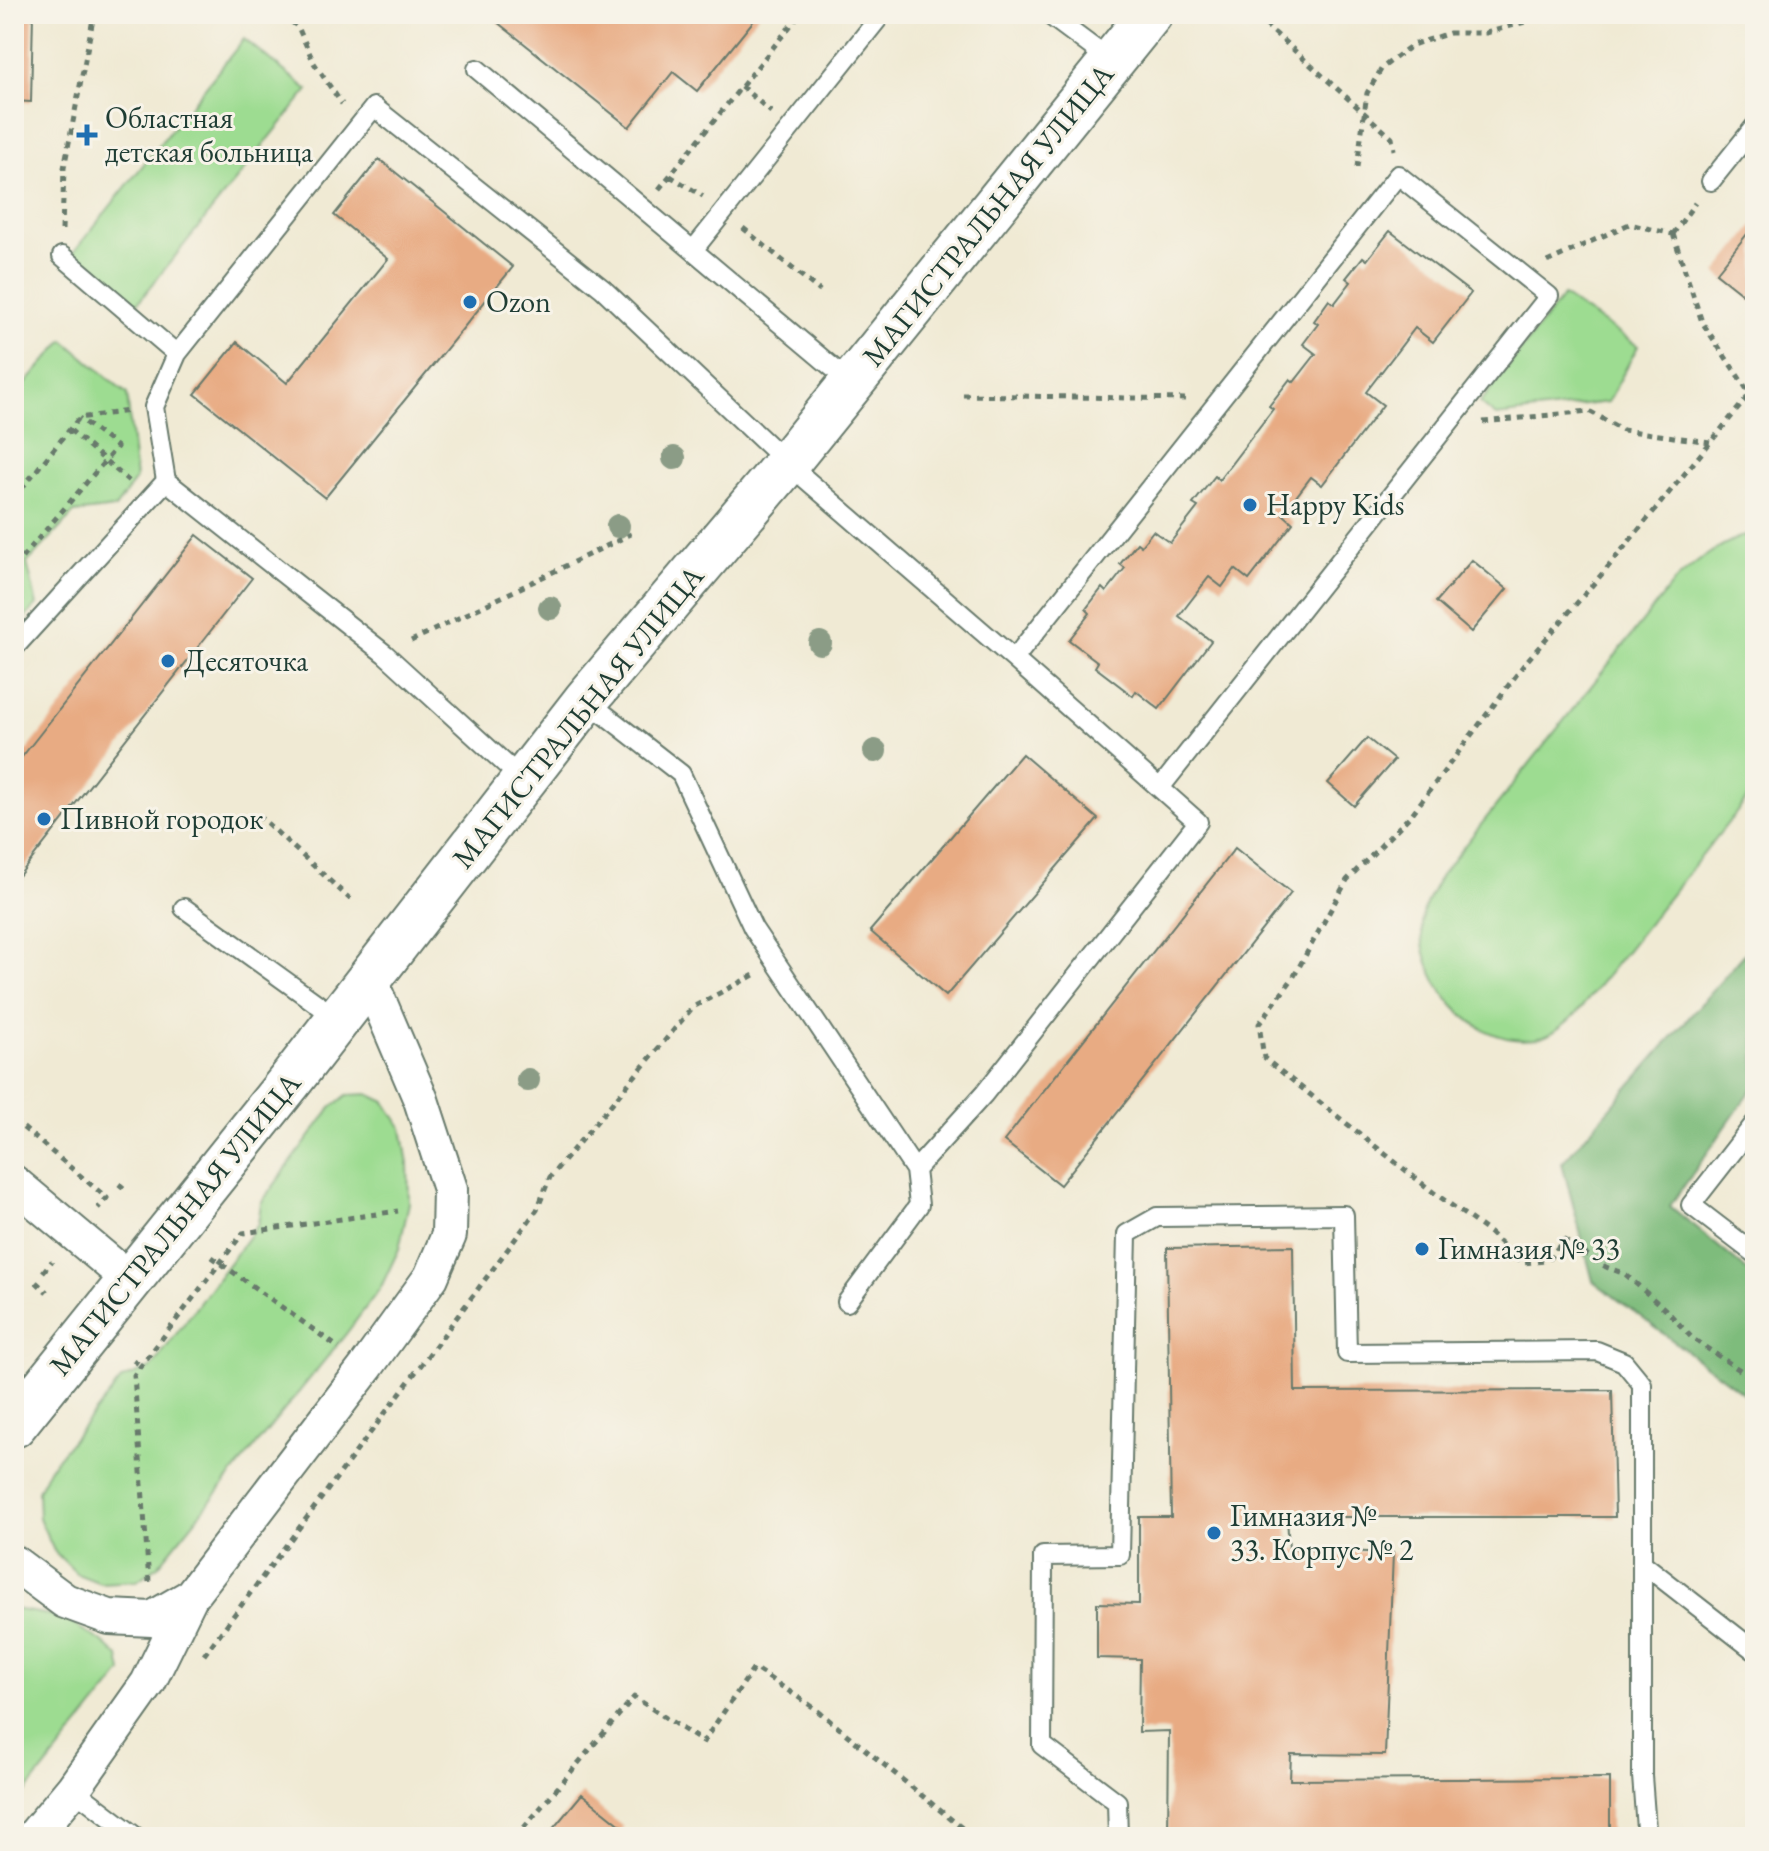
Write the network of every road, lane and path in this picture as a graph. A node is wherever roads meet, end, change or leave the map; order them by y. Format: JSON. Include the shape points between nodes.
{"nodes":[{"id":1,"x":94,"y":14,"type":"edge"},
{"id":2,"x":282,"y":14,"type":"edge"},
{"id":3,"x":800,"y":14,"type":"edge"},
{"id":4,"x":882,"y":14,"type":"edge"},
{"id":5,"x":1048,"y":14,"type":"edge"},
{"id":6,"x":1150,"y":14,"type":"edge"},
{"id":7,"x":1554,"y":14,"type":"edge"},
{"id":8,"x":1256,"y":16,"type":"edge"},
{"id":9,"x":1111,"y":61,"type":"junction"},
{"id":10,"x":477,"y":69,"type":"dead end"},
{"id":11,"x":741,"y":86,"type":"junction"},
{"id":12,"x":772,"y":113,"type":"dead end"},
{"id":13,"x":1366,"y":114,"type":"junction"},
{"id":14,"x":1755,"y":126,"type":"edge"},
{"id":15,"x":359,"y":128,"type":"junction"},
{"id":16,"x":1357,"y":167,"type":"dead end"},
{"id":17,"x":1398,"y":175,"type":"junction"},
{"id":18,"x":1711,"y":181,"type":"joint"},
{"id":19,"x":703,"y":196,"type":"dead end"},
{"id":20,"x":644,"y":208,"type":"junction"},
{"id":21,"x":724,"y":212,"type":"junction"},
{"id":22,"x":1673,"y":234,"type":"junction"},
{"id":23,"x":694,"y":249,"type":"junction"},
{"id":24,"x":62,"y":256,"type":"joint"},
{"id":25,"x":1522,"y":274,"type":"junction"},
{"id":26,"x":820,"y":291,"type":"dead end"},
{"id":27,"x":177,"y":354,"type":"junction"},
{"id":28,"x":851,"y":383,"type":"junction"},
{"id":29,"x":1755,"y":388,"type":"edge"},
{"id":30,"x":1750,"y":394,"type":"junction"},
{"id":31,"x":963,"y":395,"type":"dead end"},
{"id":32,"x":1220,"y":399,"type":"junction"},
{"id":33,"x":154,"y":407,"type":"junction"},
{"id":34,"x":79,"y":418,"type":"junction"},
{"id":35,"x":1446,"y":426,"type":"junction"},
{"id":36,"x":70,"y":430,"type":"junction"},
{"id":37,"x":1711,"y":442,"type":"junction"},
{"id":38,"x":107,"y":461,"type":"junction"},
{"id":39,"x":787,"y":463,"type":"junction"},
{"id":40,"x":166,"y":481,"type":"junction"},
{"id":41,"x":14,"y":498,"type":"edge"},
{"id":42,"x":149,"y":498,"type":"junction"},
{"id":43,"x":631,"y":534,"type":"dead end"},
{"id":44,"x":14,"y":567,"type":"edge"},
{"id":45,"x":14,"y":648,"type":"edge"},
{"id":46,"x":385,"y":654,"type":"junction"},
{"id":47,"x":1014,"y":659,"type":"junction"},
{"id":48,"x":586,"y":700,"type":"junction"},
{"id":49,"x":523,"y":780,"type":"junction"},
{"id":50,"x":1160,"y":788,"type":"junction"},
{"id":51,"x":258,"y":815,"type":"dead end"},
{"id":52,"x":350,"y":899,"type":"dead end"},
{"id":53,"x":184,"y":908,"type":"dead end"},
{"id":54,"x":369,"y":978,"type":"junction"},
{"id":55,"x":737,"y":984,"type":"dead end"},
{"id":56,"x":338,"y":1019,"type":"junction"},
{"id":57,"x":14,"y":1120,"type":"edge"},
{"id":58,"x":1755,"y":1123,"type":"edge"},
{"id":59,"x":915,"y":1170,"type":"junction"},
{"id":60,"x":14,"y":1183,"type":"edge"},
{"id":61,"x":119,"y":1184,"type":"dead end"},
{"id":62,"x":125,"y":1189,"type":"dead end"},
{"id":63,"x":107,"y":1198,"type":"dead end"},
{"id":64,"x":398,"y":1211,"type":"dead end"},
{"id":65,"x":1755,"y":1254,"type":"edge"},
{"id":66,"x":212,"y":1257,"type":"dead end"},
{"id":67,"x":220,"y":1263,"type":"junction"},
{"id":68,"x":130,"y":1280,"type":"junction"},
{"id":69,"x":36,"y":1282,"type":"dead end"},
{"id":70,"x":47,"y":1292,"type":"dead end"},
{"id":71,"x":847,"y":1302,"type":"dead end"},
{"id":72,"x":343,"y":1351,"type":"dead end"},
{"id":73,"x":133,"y":1360,"type":"dead end"},
{"id":74,"x":142,"y":1366,"type":"junction"},
{"id":75,"x":1755,"y":1380,"type":"edge"},
{"id":76,"x":14,"y":1425,"type":"edge"},
{"id":77,"x":14,"y":1563,"type":"edge"},
{"id":78,"x":1642,"y":1563,"type":"junction"},
{"id":79,"x":190,"y":1597,"type":"junction"},
{"id":80,"x":152,"y":1619,"type":"junction"},
{"id":81,"x":1755,"y":1651,"type":"edge"},
{"id":82,"x":195,"y":1666,"type":"dead end"},
{"id":83,"x":73,"y":1789,"type":"junction"},
{"id":84,"x":33,"y":1837,"type":"edge"},
{"id":85,"x":136,"y":1837,"type":"edge"},
{"id":86,"x":516,"y":1837,"type":"edge"},
{"id":87,"x":973,"y":1837,"type":"edge"},
{"id":88,"x":1118,"y":1837,"type":"edge"},
{"id":89,"x":1644,"y":1837,"type":"edge"}],
"edges":[{"from":1,"to":24,"type":"path","via":[[64,168]]},
{"from":2,"to":15,"type":"path","via":[[298,27],[314,63]]},
{"from":3,"to":11,"type":"path"},
{"from":4,"to":21,"type":"lane"},
{"from":5,"to":9,"type":"lane"},
{"from":6,"to":9,"type":"highway","name":"МАГИСТРАЛЬНАЯ УЛИЦА"},
{"from":7,"to":13,"type":"path","via":[[1486,33],[1450,33],[1412,45],[1382,68],[1367,93]]},
{"from":8,"to":13,"type":"path"},
{"from":9,"to":28,"type":"highway","name":"МАГИСТРАЛЬНАЯ УЛИЦА"},
{"from":10,"to":20,"type":"lane"},
{"from":11,"to":12,"type":"path"},
{"from":11,"to":20,"type":"path"},
{"from":13,"to":16,"type":"path"},
{"from":13,"to":17,"type":"path","via":[[1392,138]]},
{"from":14,"to":18,"type":"lane"},
{"from":15,"to":27,"type":"lane"},
{"from":15,"to":39,"type":"lane","via":[[374,107],[603,289]]},
{"from":17,"to":25,"type":"lane"},
{"from":17,"to":32,"type":"lane"},
{"from":18,"to":22,"type":"path"},
{"from":19,"to":21,"type":"path"},
{"from":20,"to":23,"type":"lane"},
{"from":21,"to":23,"type":"lane"},
{"from":21,"to":26,"type":"path"},
{"from":22,"to":25,"type":"path","via":[[1629,224]]},
{"from":22,"to":30,"type":"path","via":[[1702,322]]},
{"from":23,"to":28,"type":"lane"},
{"from":24,"to":27,"type":"lane"},
{"from":25,"to":35,"type":"lane","via":[[1549,296]]},
{"from":27,"to":33,"type":"lane"},
{"from":28,"to":39,"type":"highway","name":"МАГИСТРАЛЬНАЯ УЛИЦА"},
{"from":29,"to":30,"type":"path"},
{"from":30,"to":37,"type":"path"},
{"from":31,"to":32,"type":"path"},
{"from":32,"to":47,"type":"lane"},
{"from":33,"to":34,"type":"path"},
{"from":33,"to":40,"type":"lane"},
{"from":34,"to":36,"type":"path"},
{"from":34,"to":38,"type":"path","via":[[117,447]]},
{"from":35,"to":37,"type":"path","via":[[1589,411],[1623,430]]},
{"from":35,"to":50,"type":"lane"},
{"from":36,"to":38,"type":"path"},
{"from":36,"to":41,"type":"path"},
{"from":37,"to":75,"type":"path","via":[[1526,662],[1412,814],[1347,880],[1293,978],[1259,1024],[1264,1058],[1522,1263],[1547,1261],[1564,1240],[1625,1274],[1693,1339]]},
{"from":38,"to":42,"type":"path"},
{"from":38,"to":44,"type":"path"},
{"from":39,"to":47,"type":"lane"},
{"from":39,"to":48,"type":"highway","name":"МАГИСТРАЛЬНАЯ УЛИЦА"},
{"from":40,"to":42,"type":"lane"},
{"from":40,"to":46,"type":"lane"},
{"from":42,"to":45,"type":"lane"},
{"from":43,"to":46,"type":"path"},
{"from":46,"to":49,"type":"lane"},
{"from":47,"to":50,"type":"lane"},
{"from":48,"to":49,"type":"highway","name":"МАГИСТРАЛЬНАЯ УЛИЦА"},
{"from":48,"to":59,"type":"lane","via":[[681,774],[753,928]]},
{"from":49,"to":54,"type":"highway","name":"МАГИСТРАЛЬНАЯ УЛИЦА"},
{"from":50,"to":59,"type":"lane","via":[[1198,822],[984,1094]]},
{"from":51,"to":52,"type":"path"},
{"from":53,"to":56,"type":"lane"},
{"from":54,"to":56,"type":"highway","name":"МАГИСТРАЛЬНАЯ УЛИЦА"},
{"from":54,"to":79,"type":"street","via":[[421,1100],[450,1189],[449,1235],[431,1277]]},
{"from":55,"to":82,"type":"path","via":[[693,1007],[550,1177],[537,1210]]},
{"from":56,"to":68,"type":"highway","name":"МАГИСТРАЛЬНАЯ УЛИЦА"},
{"from":57,"to":63,"type":"path"},
{"from":58,"to":65,"type":"lane","via":[[1691,1205]]},
{"from":59,"to":71,"type":"lane","via":[[919,1205]]},
{"from":60,"to":68,"type":"street"},
{"from":61,"to":62,"type":"path"},
{"from":64,"to":67,"type":"path","via":[[243,1233]]},
{"from":66,"to":67,"type":"path"},
{"from":67,"to":72,"type":"path"},
{"from":67,"to":74,"type":"path"},
{"from":68,"to":76,"type":"highway","name":"МАГИСТРАЛЬНАЯ УЛИЦА"},
{"from":69,"to":70,"type":"path"},
{"from":73,"to":74,"type":"path"},
{"from":74,"to":80,"type":"path","via":[[134,1375]]},
{"from":77,"to":80,"type":"street","via":[[65,1601],[109,1617]]},
{"from":78,"to":81,"type":"lane"},
{"from":78,"to":88,"type":"lane","via":[[1642,1384],[1624,1362],[1597,1351],[1347,1353],[1344,1215],[1157,1217],[1127,1234],[1120,1555],[1043,1556],[1042,1745],[1117,1802]]},
{"from":78,"to":89,"type":"lane"},
{"from":79,"to":80,"type":"street"},
{"from":79,"to":83,"type":"street","via":[[148,1683]]},
{"from":83,"to":84,"type":"street"},
{"from":83,"to":85,"type":"lane"},
{"from":86,"to":87,"type":"path","via":[[634,1697],[703,1742],[754,1668],[813,1707]]}]}
